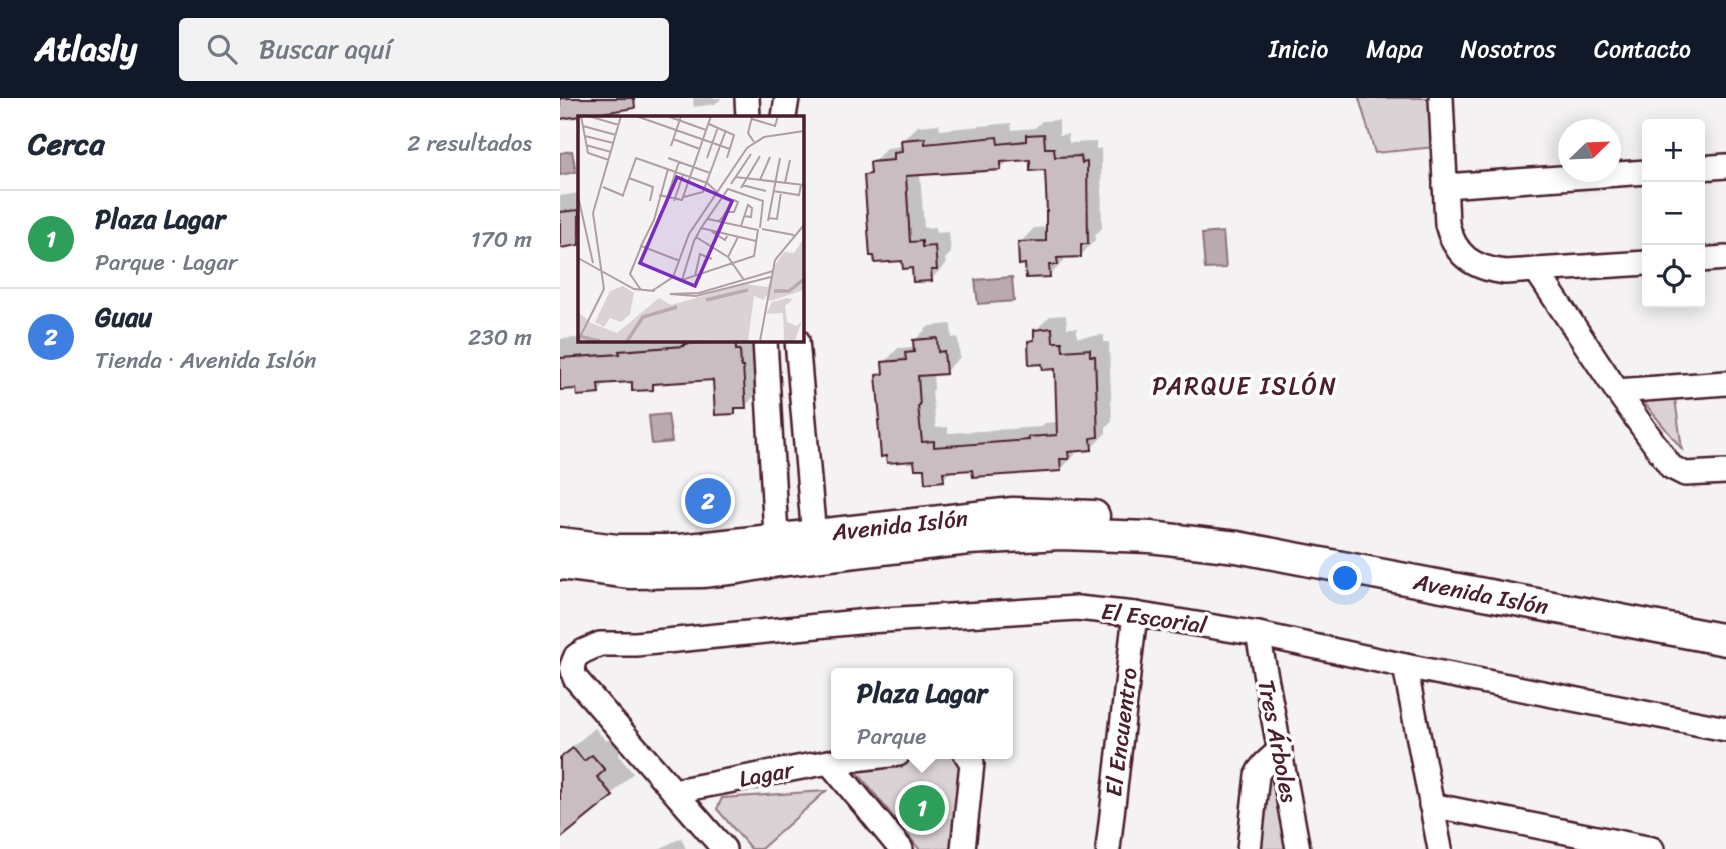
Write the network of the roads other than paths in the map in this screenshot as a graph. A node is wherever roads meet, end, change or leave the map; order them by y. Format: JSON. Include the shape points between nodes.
{"nodes":[{"id":1,"x":747,"y":98,"type":"edge"},
{"id":2,"x":787,"y":98,"type":"edge"},
{"id":3,"x":1441,"y":98,"type":"edge"},
{"id":4,"x":748,"y":116,"type":"edge"},
{"id":5,"x":783,"y":116,"type":"edge"},
{"id":6,"x":1726,"y":166,"type":"edge"},
{"id":7,"x":1705,"y":168,"type":"edge"},
{"id":8,"x":1642,"y":172,"type":"edge"},
{"id":9,"x":1445,"y":186,"type":"junction"},
{"id":10,"x":1726,"y":258,"type":"edge"},
{"id":11,"x":1705,"y":260,"type":"edge"},
{"id":12,"x":1642,"y":263,"type":"edge"},
{"id":13,"x":1536,"y":270,"type":"junction"},
{"id":14,"x":765,"y":341,"type":"edge"},
{"id":15,"x":797,"y":341,"type":"edge"},
{"id":16,"x":1726,"y":383,"type":"edge"},
{"id":17,"x":1617,"y":391,"type":"junction"},
{"id":18,"x":1726,"y":472,"type":"edge"},
{"id":19,"x":560,"y":542,"type":"edge"},
{"id":20,"x":814,"y":545,"type":"junction"},
{"id":21,"x":777,"y":550,"type":"junction"},
{"id":22,"x":560,"y":564,"type":"edge"},
{"id":23,"x":1135,"y":614,"type":"junction"},
{"id":24,"x":1258,"y":634,"type":"junction"},
{"id":25,"x":1726,"y":640,"type":"edge"},
{"id":26,"x":1405,"y":666,"type":"junction"},
{"id":27,"x":1726,"y":729,"type":"edge"},
{"id":28,"x":1280,"y":750,"type":"junction"},
{"id":29,"x":855,"y":759,"type":"edge"},
{"id":30,"x":970,"y":759,"type":"edge"},
{"id":31,"x":829,"y":762,"type":"junction"},
{"id":32,"x":675,"y":791,"type":"junction"},
{"id":33,"x":1431,"y":805,"type":"junction"},
{"id":34,"x":1572,"y":841,"type":"edge"},
{"id":35,"x":724,"y":849,"type":"edge"},
{"id":36,"x":901,"y":849,"type":"edge"},
{"id":37,"x":963,"y":849,"type":"edge"},
{"id":38,"x":1108,"y":849,"type":"edge"},
{"id":39,"x":1249,"y":849,"type":"edge"},
{"id":40,"x":1298,"y":849,"type":"edge"},
{"id":41,"x":1440,"y":849,"type":"edge"},
{"id":42,"x":1652,"y":849,"type":"edge"}],
"edges":[{"from":1,"to":4,"type":"street"},
{"from":2,"to":5,"type":"street"},
{"from":3,"to":9,"type":"street"},
{"from":6,"to":7,"type":"street"},
{"from":8,"to":9,"type":"street"},
{"from":9,"to":13,"type":"street","via":[[1447,224],[1461,254],[1478,265],[1505,272]]},
{"from":10,"to":11,"type":"street"},
{"from":12,"to":13,"type":"street"},
{"from":13,"to":17,"type":"street"},
{"from":14,"to":21,"type":"street"},
{"from":15,"to":20,"type":"street"},
{"from":16,"to":17,"type":"street"},
{"from":17,"to":18,"type":"street","via":[[1671,467],[1685,474]]},
{"from":19,"to":21,"type":"main road","name":"Avenida Islón","via":[[648,551]]},
{"from":20,"to":21,"type":"main road","name":"Avenida Islón"},
{"from":20,"to":25,"type":"main road","name":"Avenida Islón","via":[[1060,534],[1150,537],[1237,547]]},
{"from":21,"to":22,"type":"main road","name":"Avenida Islón","via":[[726,570],[617,572]]},
{"from":23,"to":24,"type":"street","name":"El Escorial"},
{"from":23,"to":32,"type":"street","name":"El Escorial","via":[[1077,608],[869,621],[600,644],[576,656],[572,666],[575,678]]},
{"from":23,"to":38,"type":"street","name":"El Encuentro"},
{"from":24,"to":26,"type":"street","name":"El Escorial"},
{"from":24,"to":28,"type":"street","name":"Tres Árboles"},
{"from":26,"to":27,"type":"street","name":"El Escorial"},
{"from":26,"to":33,"type":"street"},
{"from":28,"to":39,"type":"street","via":[[1259,768]]},
{"from":28,"to":40,"type":"street","name":"Tres Árboles"},
{"from":29,"to":31,"type":"street","name":"Lagar"},
{"from":30,"to":37,"type":"street"},
{"from":31,"to":32,"type":"street","name":"Lagar"},
{"from":31,"to":36,"type":"street"},
{"from":32,"to":35,"type":"street"},
{"from":33,"to":34,"type":"street"},
{"from":33,"to":41,"type":"street"},
{"from":34,"to":42,"type":"street"}]}
